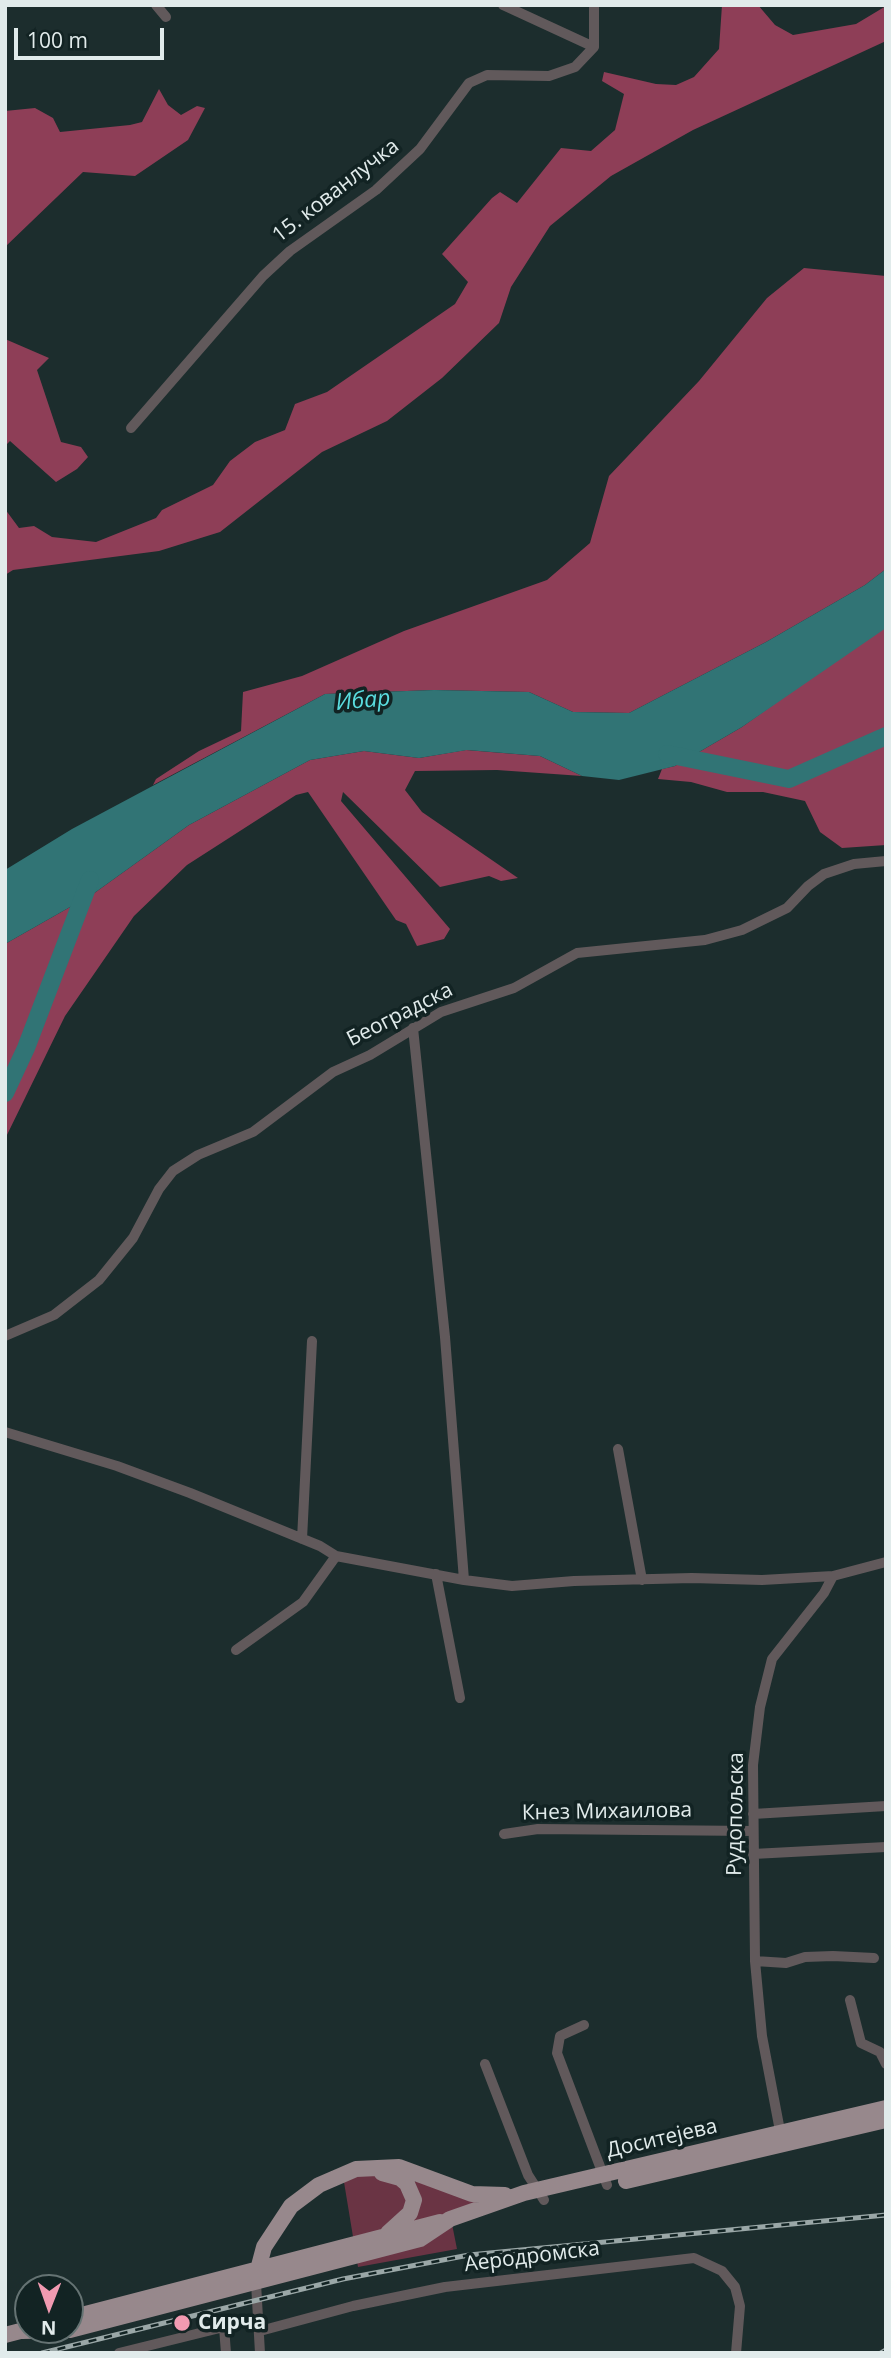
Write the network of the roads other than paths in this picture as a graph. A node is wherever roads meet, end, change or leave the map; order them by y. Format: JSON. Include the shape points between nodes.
{"nodes":[{"id":1,"x":156,"y":5,"type":"edge"},
{"id":2,"x":503,"y":5,"type":"edge"},
{"id":3,"x":594,"y":5,"type":"edge"},
{"id":4,"x":166,"y":17,"type":"dead end"},
{"id":5,"x":594,"y":47,"type":"junction"},
{"id":6,"x":131,"y":428,"type":"dead end"},
{"id":7,"x":886,"y":861,"type":"edge"},
{"id":8,"x":413,"y":1028,"type":"junction"},
{"id":9,"x":5,"y":1336,"type":"edge"},
{"id":10,"x":312,"y":1341,"type":"dead end"},
{"id":11,"x":5,"y":1432,"type":"edge"},
{"id":12,"x":618,"y":1450,"type":"dead end"},
{"id":13,"x":302,"y":1539,"type":"junction"},
{"id":14,"x":336,"y":1556,"type":"junction"},
{"id":15,"x":886,"y":1562,"type":"edge"},
{"id":16,"x":436,"y":1574,"type":"junction"},
{"id":17,"x":832,"y":1576,"type":"junction"},
{"id":18,"x":464,"y":1580,"type":"junction"},
{"id":19,"x":642,"y":1580,"type":"junction"},
{"id":20,"x":236,"y":1650,"type":"dead end"},
{"id":21,"x":460,"y":1698,"type":"dead end"},
{"id":22,"x":886,"y":1806,"type":"edge"},
{"id":23,"x":753,"y":1814,"type":"junction"},
{"id":24,"x":753,"y":1831,"type":"junction"},
{"id":25,"x":504,"y":1834,"type":"dead end"},
{"id":26,"x":886,"y":1847,"type":"edge"},
{"id":27,"x":753,"y":1854,"type":"junction"},
{"id":28,"x":874,"y":1958,"type":"dead end"},
{"id":29,"x":755,"y":1961,"type":"junction"},
{"id":30,"x":850,"y":2000,"type":"dead end"},
{"id":31,"x":584,"y":2025,"type":"dead end"},
{"id":32,"x":485,"y":2064,"type":"dead end"},
{"id":33,"x":886,"y":2064,"type":"edge"},
{"id":34,"x":886,"y":2108,"type":"edge"},
{"id":35,"x":886,"y":2120,"type":"edge"},
{"id":36,"x":782,"y":2138,"type":"junction"},
{"id":37,"x":606,"y":2180,"type":"junction"},
{"id":38,"x":318,"y":2185,"type":"junction"},
{"id":39,"x":536,"y":2194,"type":"junction"},
{"id":40,"x":450,"y":2219,"type":"junction"},
{"id":41,"x":383,"y":2237,"type":"junction"},
{"id":42,"x":256,"y":2283,"type":"junction"},
{"id":43,"x":84,"y":2314,"type":"edge"},
{"id":44,"x":84,"y":2326,"type":"edge"},
{"id":45,"x":260,"y":2331,"type":"junction"},
{"id":46,"x":119,"y":2353,"type":"edge"},
{"id":47,"x":226,"y":2353,"type":"edge"},
{"id":48,"x":260,"y":2353,"type":"edge"},
{"id":49,"x":736,"y":2353,"type":"edge"}],
"edges":[{"from":1,"to":4,"type":"street"},
{"from":2,"to":5,"type":"street"},
{"from":3,"to":5,"type":"street"},
{"from":5,"to":6,"type":"street","name":"15. кованлучка","via":[[575,67],[549,76],[487,75],[469,83],[453,108],[376,190],[290,251],[263,276]]},
{"from":7,"to":8,"type":"street","name":"Београдска","via":[[854,864],[824,874],[788,908],[742,930],[705,940],[577,953],[514,988],[466,1002]]},
{"from":8,"to":9,"type":"street","name":"Београдска","via":[[333,1072],[253,1132],[173,1171],[133,1238],[99,1280],[54,1315]]},
{"from":8,"to":18,"type":"street"},
{"from":10,"to":13,"type":"street"},
{"from":11,"to":13,"type":"street","via":[[117,1466]]},
{"from":12,"to":19,"type":"street"},
{"from":13,"to":14,"type":"street"},
{"from":14,"to":16,"type":"street"},
{"from":14,"to":20,"type":"street","via":[[303,1601]]},
{"from":15,"to":17,"type":"street"},
{"from":16,"to":18,"type":"street"},
{"from":16,"to":21,"type":"street"},
{"from":17,"to":19,"type":"street"},
{"from":17,"to":23,"type":"street","name":"Рудопољска","via":[[772,1659],[760,1707]]},
{"from":18,"to":19,"type":"street","via":[[512,1586]]},
{"from":22,"to":23,"type":"street"},
{"from":23,"to":24,"type":"street","name":"Рудопољска"},
{"from":24,"to":25,"type":"street","name":"Кнез Михаилова","via":[[538,1829]]},
{"from":24,"to":27,"type":"street","name":"Рудопољска"},
{"from":26,"to":27,"type":"street"},
{"from":27,"to":29,"type":"street","name":"Рудопољска"},
{"from":28,"to":29,"type":"street"},
{"from":29,"to":36,"type":"street","name":"Рудопољска","via":[[762,2036]]},
{"from":30,"to":33,"type":"street","via":[[861,2043],[880,2052]]},
{"from":31,"to":37,"type":"street","via":[[560,2036],[557,2053]]},
{"from":32,"to":39,"type":"street"},
{"from":34,"to":36,"type":"main road","name":"Доситејева"},
{"from":35,"to":36,"type":"main road","name":"Доситејева"},
{"from":36,"to":37,"type":"main road","name":"Доситејева"},
{"from":37,"to":39,"type":"main road","name":"Доситејева"},
{"from":38,"to":39,"type":"main road","via":[[356,2169],[382,2166],[410,2169],[472,2194]]},
{"from":38,"to":41,"type":"main road","via":[[358,2172],[400,2178],[411,2189],[414,2205]]},
{"from":38,"to":42,"type":"main road","via":[[291,2206],[274,2230]]},
{"from":39,"to":40,"type":"main road","name":"Доситејева"},
{"from":40,"to":41,"type":"main road","name":"Доситејева"},
{"from":40,"to":42,"type":"main road","via":[[420,2239]]},
{"from":41,"to":43,"type":"main road","name":"Доситејева"},
{"from":42,"to":44,"type":"main road"},
{"from":42,"to":45,"type":"street"},
{"from":45,"to":48,"type":"street"},
{"from":45,"to":49,"type":"street","name":"Аеродромска","via":[[445,2287],[694,2258],[722,2271],[736,2287],[740,2306]]},
{"from":46,"to":47,"type":"street","via":[[224,2327]]}]}
